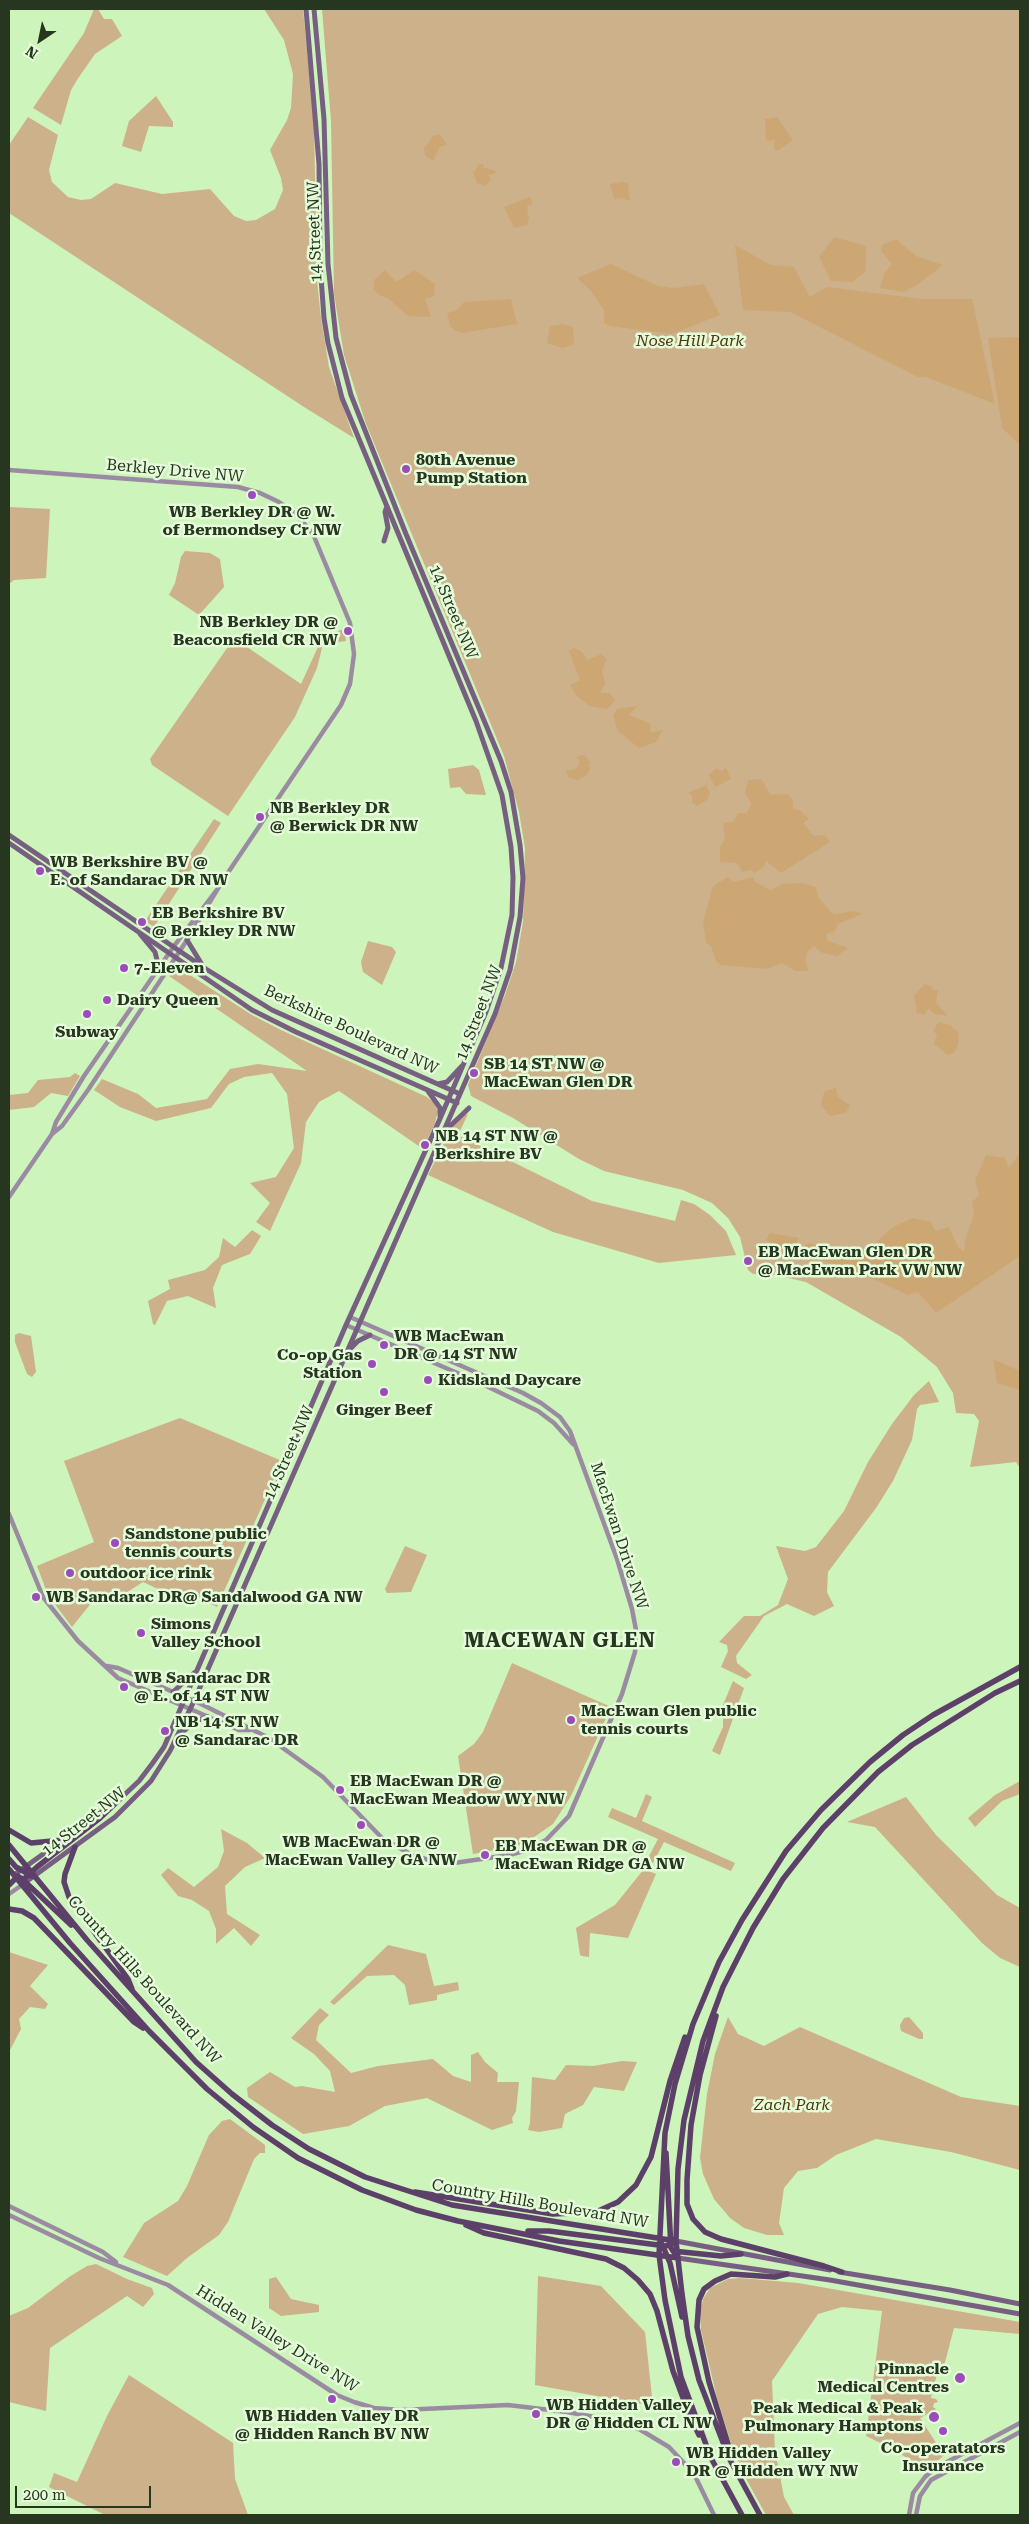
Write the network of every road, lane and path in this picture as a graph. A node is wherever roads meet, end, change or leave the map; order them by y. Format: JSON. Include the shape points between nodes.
{"nodes":[{"id":1,"x":306,"y":9,"type":"edge"},
{"id":2,"x":314,"y":9,"type":"edge"},
{"id":3,"x":9,"y":470,"type":"edge"},
{"id":4,"x":387,"y":506,"type":"junction"},
{"id":5,"x":384,"y":541,"type":"dead end"},
{"id":6,"x":9,"y":835,"type":"edge"},
{"id":7,"x":9,"y":843,"type":"edge"},
{"id":8,"x":219,"y":887,"type":"junction"},
{"id":9,"x":132,"y":927,"type":"junction"},
{"id":10,"x":187,"y":940,"type":"junction"},
{"id":11,"x":174,"y":946,"type":"junction"},
{"id":12,"x":179,"y":950,"type":"junction"},
{"id":13,"x":169,"y":953,"type":"junction"},
{"id":14,"x":175,"y":957,"type":"junction"},
{"id":15,"x":159,"y":968,"type":"junction"},
{"id":16,"x":206,"y":969,"type":"junction"},
{"id":17,"x":463,"y":1066,"type":"junction"},
{"id":18,"x":437,"y":1084,"type":"junction"},
{"id":19,"x":428,"y":1091,"type":"junction"},
{"id":20,"x":452,"y":1091,"type":"junction"},
{"id":21,"x":460,"y":1094,"type":"junction"},
{"id":22,"x":448,"y":1099,"type":"junction"},
{"id":23,"x":457,"y":1103,"type":"junction"},
{"id":24,"x":469,"y":1108,"type":"dead end"},
{"id":25,"x":439,"y":1121,"type":"junction"},
{"id":26,"x":444,"y":1132,"type":"junction"},
{"id":27,"x":52,"y":1134,"type":"junction"},
{"id":28,"x":9,"y":1197,"type":"edge"},
{"id":29,"x":350,"y":1317,"type":"junction"},
{"id":30,"x":360,"y":1322,"type":"junction"},
{"id":31,"x":346,"y":1325,"type":"junction"},
{"id":32,"x":357,"y":1330,"type":"junction"},
{"id":33,"x":370,"y":1336,"type":"junction"},
{"id":34,"x":346,"y":1352,"type":"junction"},
{"id":35,"x":574,"y":1445,"type":"junction"},
{"id":36,"x":9,"y":1514,"type":"edge"},
{"id":37,"x":107,"y":1666,"type":"junction"},
{"id":38,"x":1020,"y":1667,"type":"edge"},
{"id":39,"x":196,"y":1670,"type":"junction"},
{"id":40,"x":1020,"y":1682,"type":"edge"},
{"id":41,"x":173,"y":1692,"type":"junction"},
{"id":42,"x":185,"y":1698,"type":"junction"},
{"id":43,"x":194,"y":1701,"type":"junction"},
{"id":44,"x":182,"y":1706,"type":"junction"},
{"id":45,"x":190,"y":1709,"type":"junction"},
{"id":46,"x":208,"y":1717,"type":"junction"},
{"id":47,"x":251,"y":1730,"type":"junction"},
{"id":48,"x":176,"y":1736,"type":"junction"},
{"id":49,"x":124,"y":1796,"type":"junction"},
{"id":50,"x":9,"y":1830,"type":"edge"},
{"id":51,"x":63,"y":1840,"type":"junction"},
{"id":52,"x":9,"y":1845,"type":"edge"},
{"id":53,"x":75,"y":1847,"type":"junction"},
{"id":54,"x":9,"y":1859,"type":"edge"},
{"id":55,"x":9,"y":1869,"type":"edge"},
{"id":56,"x":22,"y":1876,"type":"edge"},
{"id":57,"x":9,"y":1885,"type":"edge"},
{"id":58,"x":9,"y":1894,"type":"edge"},
{"id":59,"x":9,"y":1908,"type":"edge"},
{"id":60,"x":87,"y":1940,"type":"junction"},
{"id":61,"x":134,"y":1993,"type":"junction"},
{"id":62,"x":718,"y":2002,"type":"junction"},
{"id":63,"x":693,"y":2024,"type":"junction"},
{"id":64,"x":149,"y":2031,"type":"junction"},
{"id":65,"x":665,"y":2134,"type":"junction"},
{"id":66,"x":403,"y":2191,"type":"junction"},
{"id":67,"x":9,"y":2206,"type":"edge"},
{"id":68,"x":9,"y":2215,"type":"edge"},
{"id":69,"x":458,"y":2221,"type":"junction"},
{"id":70,"x":515,"y":2232,"type":"junction"},
{"id":71,"x":661,"y":2243,"type":"junction"},
{"id":72,"x":672,"y":2250,"type":"junction"},
{"id":73,"x":741,"y":2254,"type":"junction"},
{"id":74,"x":659,"y":2255,"type":"junction"},
{"id":75,"x":119,"y":2265,"type":"junction"},
{"id":76,"x":842,"y":2272,"type":"junction"},
{"id":77,"x":787,"y":2274,"type":"junction"},
{"id":78,"x":1020,"y":2304,"type":"edge"},
{"id":79,"x":1020,"y":2314,"type":"edge"},
{"id":80,"x":688,"y":2336,"type":"junction"},
{"id":81,"x":1020,"y":2422,"type":"edge"},
{"id":82,"x":1020,"y":2432,"type":"edge"},
{"id":83,"x":711,"y":2458,"type":"junction"},
{"id":84,"x":740,"y":2480,"type":"junction"},
{"id":85,"x":714,"y":2515,"type":"edge"},
{"id":86,"x":742,"y":2515,"type":"edge"},
{"id":87,"x":760,"y":2515,"type":"edge"},
{"id":88,"x":909,"y":2515,"type":"edge"},
{"id":89,"x":916,"y":2515,"type":"edge"}],
"edges":[{"from":1,"to":4,"type":"main road","name":"14 Street NW","via":[[319,164],[320,263],[325,326],[342,398]]},
{"from":2,"to":21,"type":"main road","name":"14 Street NW","via":[[324,119],[331,302],[342,363],[406,534],[501,761],[517,818],[522,878],[516,942],[503,992]]},
{"from":3,"to":8,"type":"street","name":"Berkley Drive NW","via":[[238,487],[279,502],[296,514],[313,534],[350,623],[354,654],[350,684],[341,705]]},
{"from":4,"to":5,"type":"main road","via":[[388,528]]},
{"from":4,"to":17,"type":"main road","name":"14 Street NW","via":[[493,765],[509,830],[513,877],[508,939],[494,990]]},
{"from":6,"to":11,"type":"main road","name":"Berkshire Boulevard NW"},
{"from":7,"to":9,"type":"main road","name":"Berkshire Boulevard NW"},
{"from":8,"to":10,"type":"street","name":"Berkley Drive NW"},
{"from":8,"to":11,"type":"street","name":"Berkley Drive NW"},
{"from":9,"to":13,"type":"main road","name":"Berkshire Boulevard NW"},
{"from":9,"to":15,"type":"main road","via":[[155,952]]},
{"from":10,"to":12,"type":"street","name":"Berkley Drive NW"},
{"from":10,"to":16,"type":"main road"},
{"from":11,"to":12,"type":"main road","name":"Berkshire Boulevard NW"},
{"from":11,"to":13,"type":"street","name":"Berkley Drive NW"},
{"from":12,"to":14,"type":"street","name":"Berkley Drive NW"},
{"from":12,"to":16,"type":"main road","name":"Berkshire Boulevard NW"},
{"from":13,"to":14,"type":"main road","name":"Berkshire Boulevard NW"},
{"from":13,"to":15,"type":"street","name":"Berkley Drive NW"},
{"from":14,"to":19,"type":"main road","name":"Berkshire Boulevard NW","via":[[274,1022]]},
{"from":14,"to":27,"type":"street","name":"Berkley Drive NW","via":[[88,1090],[62,1126]]},
{"from":15,"to":27,"type":"street","name":"Berkley Drive NW","via":[[84,1076]]},
{"from":16,"to":18,"type":"main road","name":"Berkshire Boulevard NW","via":[[272,1010]]},
{"from":17,"to":18,"type":"main road","via":[[447,1082]]},
{"from":17,"to":20,"type":"main road","name":"14 Street NW"},
{"from":18,"to":20,"type":"main road","name":"Berkshire Boulevard NW"},
{"from":19,"to":22,"type":"main road","name":"Berkshire Boulevard NW"},
{"from":19,"to":25,"type":"main road","via":[[440,1108]]},
{"from":20,"to":21,"type":"main road","name":"Berkshire Boulevard NW"},
{"from":20,"to":22,"type":"main road","name":"14 Street NW"},
{"from":21,"to":23,"type":"main road","name":"14 Street NW"},
{"from":22,"to":23,"type":"main road","name":"Berkshire Boulevard NW"},
{"from":22,"to":25,"type":"main road","name":"14 Street NW"},
{"from":23,"to":26,"type":"main road","name":"14 Street NW"},
{"from":24,"to":26,"type":"main road"},
{"from":25,"to":29,"type":"main road","name":"14 Street NW"},
{"from":26,"to":30,"type":"main road","name":"14 Street NW"},
{"from":27,"to":28,"type":"street"},
{"from":29,"to":30,"type":"street","name":"MacEwan Drive NW"},
{"from":29,"to":31,"type":"main road","name":"14 Street NW"},
{"from":30,"to":32,"type":"main road","name":"14 Street NW"},
{"from":30,"to":35,"type":"street","name":"MacEwan Drive NW","via":[[479,1372],[541,1403],[560,1417],[570,1431]]},
{"from":31,"to":32,"type":"street","name":"MacEwan Drive NW"},
{"from":31,"to":39,"type":"main road","name":"14 Street NW"},
{"from":32,"to":33,"type":"street","name":"MacEwan Drive NW"},
{"from":32,"to":34,"type":"main road","name":"14 Street NW"},
{"from":33,"to":34,"type":"main road"},
{"from":33,"to":35,"type":"street","name":"MacEwan Drive NW","via":[[538,1411]]},
{"from":34,"to":43,"type":"main road","name":"14 Street NW"},
{"from":35,"to":47,"type":"street","name":"MacEwan Drive NW","via":[[630,1600],[636,1630],[635,1652],[622,1694],[576,1802],[554,1833],[536,1846],[502,1856],[454,1862],[412,1855],[382,1838],[323,1777],[299,1758]]},
{"from":36,"to":37,"type":"street","name":"MacEwan Drive NW","via":[[43,1597],[78,1641]]},
{"from":37,"to":41,"type":"street","name":"MacEwan Drive NW"},
{"from":37,"to":44,"type":"street","name":"MacEwan Drive NW","via":[[118,1678]]},
{"from":38,"to":63,"type":"main road","via":[[903,1735],[821,1810],[786,1851],[746,1913],[719,1962]]},
{"from":39,"to":41,"type":"main road"},
{"from":39,"to":42,"type":"main road","name":"14 Street NW"},
{"from":40,"to":62,"type":"main road","via":[[995,1693],[912,1745],[848,1800],[783,1879],[753,1928]]},
{"from":41,"to":42,"type":"street","name":"MacEwan Drive NW"},
{"from":42,"to":43,"type":"street","name":"MacEwan Drive NW"},
{"from":42,"to":44,"type":"main road","name":"14 Street NW"},
{"from":43,"to":45,"type":"main road","name":"14 Street NW"},
{"from":43,"to":47,"type":"street","name":"MacEwan Drive NW"},
{"from":44,"to":45,"type":"street","name":"MacEwan Drive NW"},
{"from":44,"to":49,"type":"main road","name":"14 Street NW","via":[[164,1747]]},
{"from":45,"to":46,"type":"street","name":"MacEwan Drive NW"},
{"from":45,"to":48,"type":"main road","name":"14 Street NW"},
{"from":46,"to":47,"type":"street","name":"MacEwan Drive NW","via":[[239,1730]]},
{"from":46,"to":48,"type":"main road","via":[[195,1720]]},
{"from":48,"to":53,"type":"main road","name":"14 Street NW","via":[[151,1781],[134,1800]]},
{"from":49,"to":51,"type":"main road","name":"14 Street NW"},
{"from":49,"to":56,"type":"main road"},
{"from":50,"to":51,"type":"main road","via":[[31,1843]]},
{"from":51,"to":56,"type":"main road","name":"14 Street NW"},
{"from":52,"to":56,"type":"main road","name":"Country Hills Boulevard NW"},
{"from":53,"to":56,"type":"main road","name":"14 Street NW"},
{"from":53,"to":61,"type":"main road","via":[[64,1882],[69,1897],[128,1979]]},
{"from":54,"to":56,"type":"main road"},
{"from":55,"to":56,"type":"main road","name":"Country Hills Boulevard NW"},
{"from":56,"to":57,"type":"main road"},
{"from":56,"to":58,"type":"street","name":"14 Street NW"},
{"from":56,"to":60,"type":"main road","name":"Country Hills Boulevard NW"},
{"from":56,"to":60,"type":"main road"},
{"from":56,"to":64,"type":"main road","name":"Country Hills Boulevard NW"},
{"from":59,"to":64,"type":"main road","via":[[34,1918],[134,2022]]},
{"from":60,"to":61,"type":"main road","name":"Country Hills Boulevard NW"},
{"from":61,"to":66,"type":"main road","name":"Country Hills Boulevard NW","via":[[196,2062],[272,2125],[345,2168]]},
{"from":62,"to":72,"type":"main road","via":[[703,2041],[684,2120]]},
{"from":62,"to":76,"type":"main road","via":[[700,2075],[692,2125],[687,2204],[693,2219],[705,2232],[721,2239]]},
{"from":63,"to":65,"type":"main road","via":[[675,2084]]},
{"from":63,"to":66,"type":"main road","via":[[670,2081],[651,2157],[636,2185],[618,2202],[596,2212],[553,2214]]},
{"from":64,"to":69,"type":"main road","name":"Country Hills Boulevard NW","via":[[225,2106],[298,2158],[362,2190]]},
{"from":65,"to":71,"type":"main road"},
{"from":65,"to":72,"type":"main road"},
{"from":66,"to":71,"type":"main road","name":"Country Hills Boulevard NW","via":[[480,2211]]},
{"from":67,"to":75,"type":"street","name":"Hidden Valley Drive NW","via":[[104,2252]]},
{"from":68,"to":75,"type":"street","name":"Hidden Valley Drive NW"},
{"from":69,"to":70,"type":"main road","name":"Country Hills Boulevard NW"},
{"from":69,"to":83,"type":"main road","via":[[484,2233],[606,2259],[638,2280],[650,2294],[657,2311],[673,2371],[689,2414]]},
{"from":70,"to":71,"type":"main road","via":[[549,2231]]},
{"from":70,"to":74,"type":"main road","name":"Country Hills Boulevard NW"},
{"from":71,"to":72,"type":"main road","name":"Country Hills Boulevard NW"},
{"from":71,"to":72,"type":"main road"},
{"from":71,"to":74,"type":"main road"},
{"from":72,"to":73,"type":"main road","name":"Country Hills Boulevard NW"},
{"from":72,"to":73,"type":"main road","via":[[721,2256]]},
{"from":72,"to":74,"type":"main road"},
{"from":72,"to":77,"type":"main road","name":"Country Hills Boulevard NW"},
{"from":72,"to":80,"type":"main road"},
{"from":72,"to":80,"type":"main road"},
{"from":73,"to":76,"type":"main road","name":"Country Hills Boulevard NW"},
{"from":74,"to":83,"type":"main road","via":[[681,2377]]},
{"from":75,"to":85,"type":"street","name":"Hidden Valley Drive NW","via":[[168,2285],[312,2379],[354,2402],[374,2408],[401,2410],[508,2405],[576,2413],[639,2429],[669,2447],[684,2462],[696,2478]]},
{"from":76,"to":78,"type":"main road","name":"Country Hills Boulevard NW"},
{"from":77,"to":79,"type":"main road","name":"Country Hills Boulevard NW"},
{"from":77,"to":84,"type":"main road","via":[[775,2277],[731,2274],[709,2285],[699,2300],[697,2327],[707,2373]]},
{"from":80,"to":84,"type":"main road","via":[[715,2425]]},
{"from":81,"to":88,"type":"street","via":[[934,2469],[913,2494]]},
{"from":82,"to":89,"type":"street","via":[[931,2480],[920,2496]]},
{"from":83,"to":86,"type":"main road"},
{"from":84,"to":87,"type":"main road"}]}
